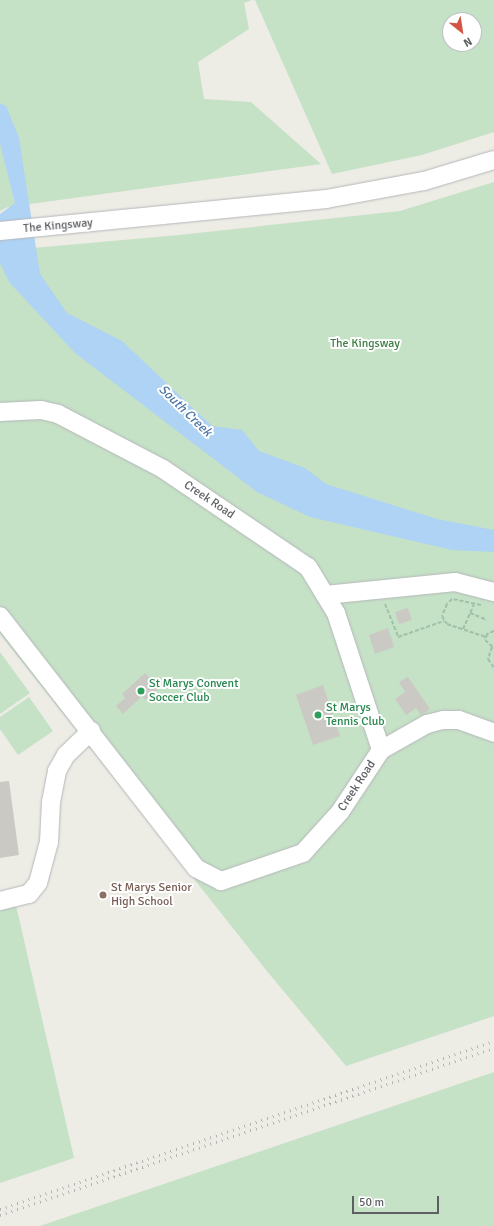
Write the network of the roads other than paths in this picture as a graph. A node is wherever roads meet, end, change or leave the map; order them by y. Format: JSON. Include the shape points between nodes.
{"nodes":[{"id":1,"x":494,"y":160,"type":"edge"},
{"id":2,"x":0,"y":231,"type":"edge"},
{"id":3,"x":0,"y":412,"type":"edge"},
{"id":4,"x":325,"y":595,"type":"junction"},
{"id":5,"x":491,"y":599,"type":"edge"},
{"id":6,"x":0,"y":616,"type":"edge"},
{"id":7,"x":90,"y":731,"type":"junction"},
{"id":8,"x":494,"y":732,"type":"edge"},
{"id":9,"x":381,"y":750,"type":"junction"},
{"id":10,"x":0,"y":901,"type":"edge"}],
"edges":[{"from":1,"to":2,"type":"street","name":"The Kingsway","via":[[424,181],[334,198]]},
{"from":3,"to":4,"type":"street","name":"Creek Road","via":[[42,410],[58,414],[162,469],[308,567]]},
{"from":4,"to":5,"type":"street","via":[[454,582]]},
{"from":4,"to":9,"type":"street","name":"Creek Road","via":[[336,613]]},
{"from":6,"to":7,"type":"street","name":"Creek Road"},
{"from":7,"to":9,"type":"street","name":"Creek Road","via":[[196,868],[221,882],[303,852],[340,812]]},
{"from":7,"to":10,"type":"street","via":[[66,755],[57,771],[51,802],[49,842],[38,883],[29,894]]},
{"from":8,"to":9,"type":"street","via":[[459,720],[443,720],[427,724]]}]}
